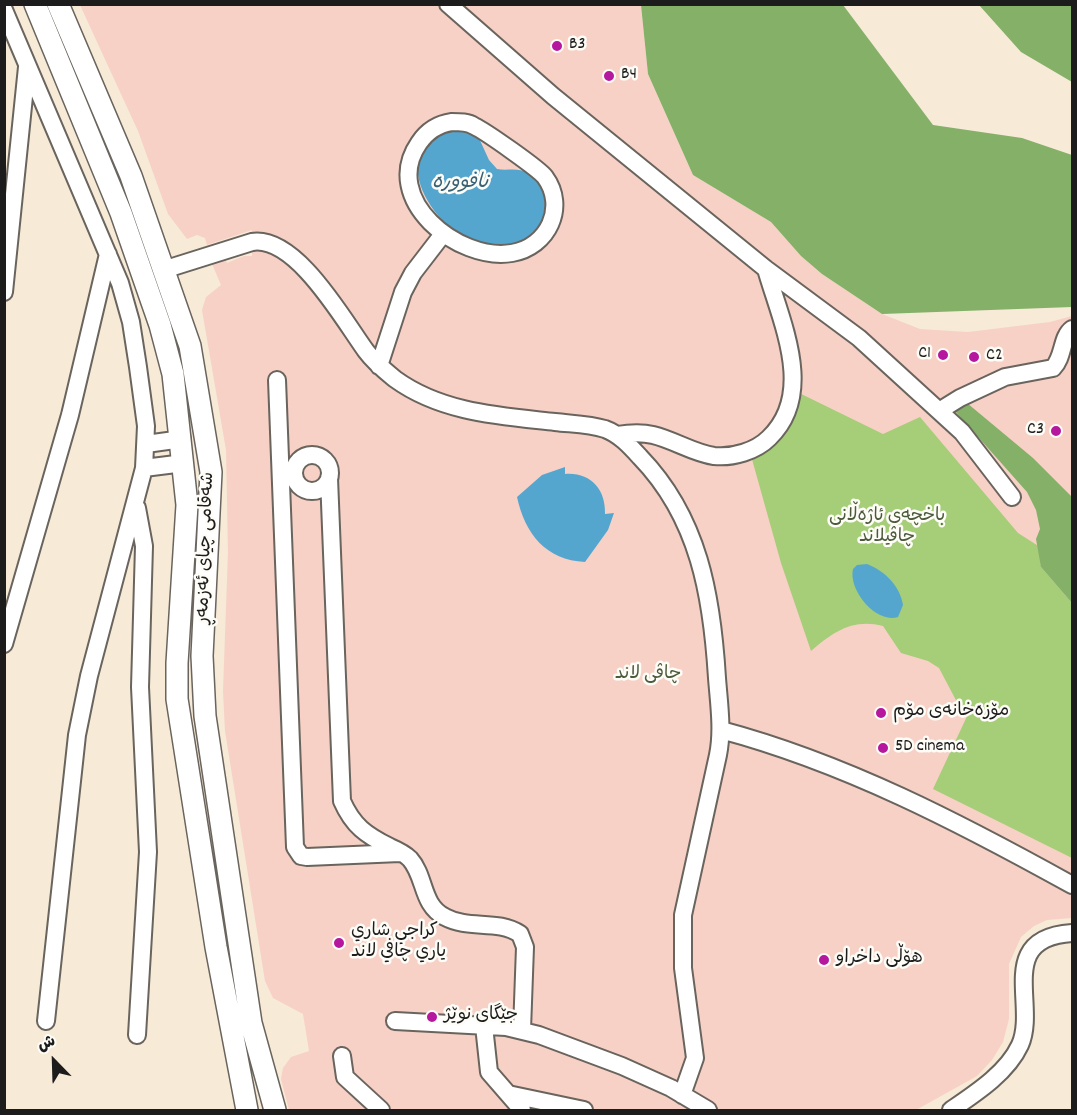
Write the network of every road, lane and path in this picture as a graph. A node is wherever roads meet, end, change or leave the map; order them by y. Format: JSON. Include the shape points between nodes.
{"nodes":[{"id":1,"x":35,"y":4,"type":"edge"},
{"id":2,"x":58,"y":4,"type":"edge"},
{"id":3,"x":448,"y":4,"type":"edge"},
{"id":4,"x":4,"y":10,"type":"edge"},
{"id":5,"x":27,"y":63,"type":"junction"},
{"id":6,"x":442,"y":234,"type":"junction"},
{"id":7,"x":108,"y":254,"type":"junction"},
{"id":8,"x":766,"y":269,"type":"junction"},
{"id":9,"x":163,"y":270,"type":"junction"},
{"id":10,"x":4,"y":292,"type":"edge"},
{"id":11,"x":1072,"y":329,"type":"edge"},
{"id":12,"x":379,"y":366,"type":"junction"},
{"id":13,"x":277,"y":380,"type":"dead end"},
{"id":14,"x":939,"y":411,"type":"junction"},
{"id":15,"x":617,"y":435,"type":"junction"},
{"id":16,"x":182,"y":439,"type":"junction"},
{"id":17,"x":146,"y":444,"type":"junction"},
{"id":18,"x":184,"y":463,"type":"junction"},
{"id":19,"x":144,"y":468,"type":"junction"},
{"id":20,"x":329,"y":478,"type":"dead end"},
{"id":21,"x":1012,"y":497,"type":"dead end"},
{"id":22,"x":136,"y":504,"type":"junction"},
{"id":23,"x":4,"y":644,"type":"edge"},
{"id":24,"x":721,"y":730,"type":"junction"},
{"id":25,"x":403,"y":853,"type":"junction"},
{"id":26,"x":1072,"y":885,"type":"edge"},
{"id":27,"x":1072,"y":933,"type":"edge"},
{"id":28,"x":46,"y":1021,"type":"dead end"},
{"id":29,"x":395,"y":1021,"type":"dead end"},
{"id":30,"x":484,"y":1026,"type":"junction"},
{"id":31,"x":522,"y":1030,"type":"junction"},
{"id":32,"x":137,"y":1035,"type":"dead end"},
{"id":33,"x":342,"y":1056,"type":"dead end"},
{"id":34,"x":508,"y":1094,"type":"junction"},
{"id":35,"x":682,"y":1095,"type":"junction"},
{"id":36,"x":247,"y":1110,"type":"edge"},
{"id":37,"x":275,"y":1110,"type":"edge"},
{"id":38,"x":381,"y":1110,"type":"edge"},
{"id":39,"x":522,"y":1110,"type":"edge"},
{"id":40,"x":584,"y":1110,"type":"edge"},
{"id":41,"x":708,"y":1110,"type":"edge"},
{"id":42,"x":951,"y":1110,"type":"edge"}],
"edges":[{"from":1,"to":16,"type":"main road","name":"شەقامی چیای ئەزمەڕ","via":[[96,150],[160,325],[173,374]]},
{"from":2,"to":9,"type":"main road","name":"شەقامی چیای ئەزمەڕ","via":[[131,176]]},
{"from":3,"to":8,"type":"street","via":[[553,96]]},
{"from":4,"to":5,"type":"street"},
{"from":5,"to":7,"type":"street"},
{"from":5,"to":10,"type":"street"},
{"from":6,"to":6,"type":"street","via":[[494,253],[527,249],[539,241],[553,220],[550,186],[538,170],[474,125],[452,122],[437,126],[415,149],[409,173],[412,192],[422,212]]},
{"from":6,"to":12,"type":"street","via":[[403,292]]},
{"from":7,"to":17,"type":"street","via":[[131,322]]},
{"from":7,"to":23,"type":"street","via":[[70,415]]},
{"from":8,"to":14,"type":"street","via":[[859,338]]},
{"from":8,"to":15,"type":"street","via":[[793,375],[791,405],[775,432],[758,447],[724,456],[708,455],[653,435]]},
{"from":9,"to":12,"type":"street","via":[[252,242],[267,242],[300,265],[328,294]]},
{"from":9,"to":37,"type":"main road","name":"شەقامی چیای ئەزمەڕ","via":[[190,346],[211,472],[202,656],[205,716],[251,1023]]},
{"from":11,"to":14,"type":"street","via":[[1053,368],[1005,377]]},
{"from":12,"to":15,"type":"street","via":[[414,390],[448,405],[487,414],[593,426]]},
{"from":13,"to":25,"type":"street","via":[[295,847],[301,856],[308,857]]},
{"from":14,"to":21,"type":"street","via":[[962,432]]},
{"from":15,"to":24,"type":"street","via":[[670,493],[697,548],[714,633]]},
{"from":16,"to":17,"type":"street"},
{"from":16,"to":18,"type":"main road","name":"شەقامی چیای ئەزمەڕ"},
{"from":17,"to":19,"type":"street"},
{"from":18,"to":19,"type":"street"},
{"from":18,"to":36,"type":"main road","name":"شەقامی چیای ئەزمەڕ","via":[[187,505],[177,699],[216,947]]},
{"from":19,"to":22,"type":"street"},
{"from":20,"to":25,"type":"street","via":[[342,801],[363,833]]},
{"from":22,"to":28,"type":"street","via":[[96,646],[77,735]]},
{"from":22,"to":32,"type":"street","via":[[144,546],[140,673],[148,852]]},
{"from":24,"to":26,"type":"street","via":[[766,742],[888,790]]},
{"from":24,"to":35,"type":"street","via":[[683,915],[683,968],[694,1058]]},
{"from":25,"to":31,"type":"street","via":[[412,862],[428,901],[438,913],[457,922],[505,926],[520,934],[525,947]]},
{"from":27,"to":42,"type":"street","via":[[1048,938],[1031,952],[1022,977],[1020,1044],[1000,1072]]},
{"from":29,"to":30,"type":"street"},
{"from":30,"to":31,"type":"street"},
{"from":30,"to":34,"type":"street","via":[[489,1071]]},
{"from":31,"to":35,"type":"street","via":[[622,1066]]},
{"from":33,"to":38,"type":"street","via":[[345,1077]]},
{"from":34,"to":39,"type":"street"},
{"from":34,"to":40,"type":"street"},
{"from":35,"to":41,"type":"street"}]}
